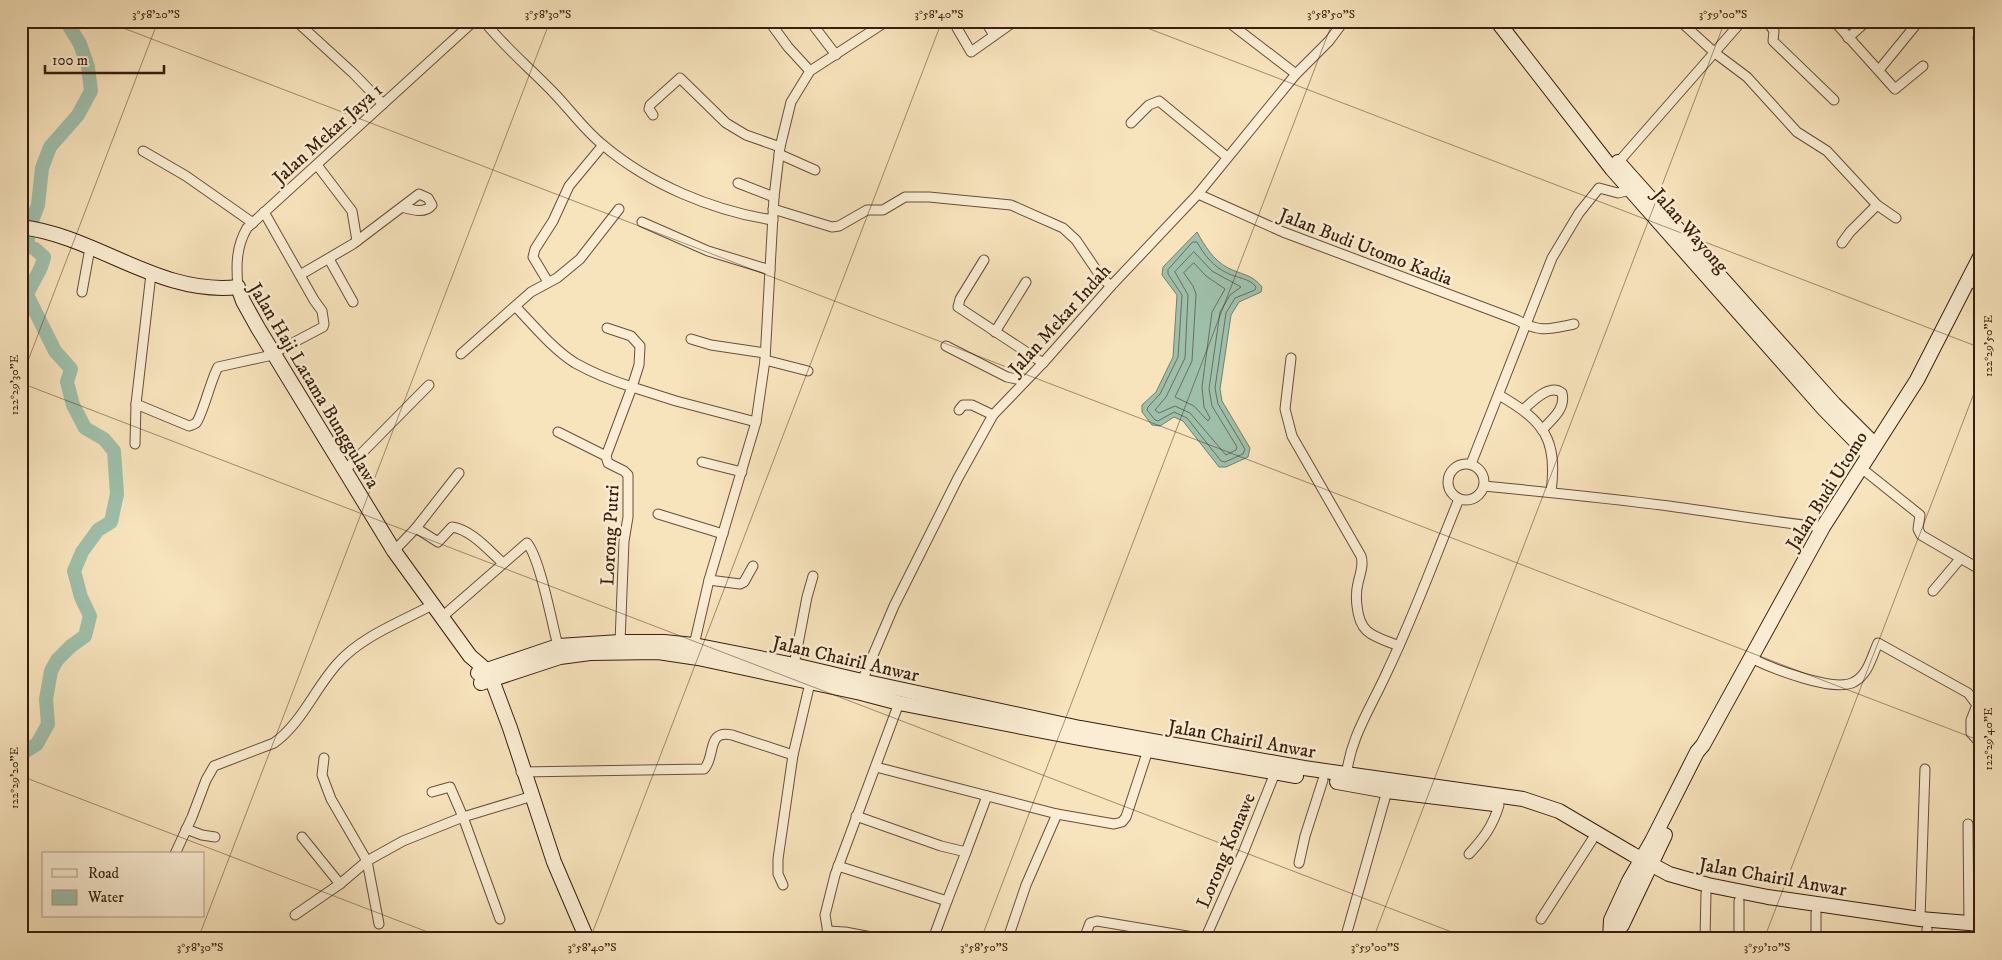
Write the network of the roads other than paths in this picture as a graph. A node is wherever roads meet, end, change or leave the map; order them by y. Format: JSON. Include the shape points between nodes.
{"nodes":[{"id":1,"x":296,"y":21,"type":"edge"},
{"id":2,"x":474,"y":21,"type":"edge"},
{"id":3,"x":484,"y":21,"type":"edge"},
{"id":4,"x":769,"y":21,"type":"edge"},
{"id":5,"x":810,"y":21,"type":"edge"},
{"id":6,"x":985,"y":21,"type":"edge"},
{"id":7,"x":1227,"y":21,"type":"edge"},
{"id":8,"x":1344,"y":21,"type":"edge"},
{"id":9,"x":1497,"y":21,"type":"edge"},
{"id":10,"x":1508,"y":21,"type":"edge"},
{"id":11,"x":1680,"y":21,"type":"edge"},
{"id":12,"x":1742,"y":21,"type":"edge"},
{"id":13,"x":1767,"y":21,"type":"edge"},
{"id":14,"x":1834,"y":21,"type":"edge"},
{"id":15,"x":1867,"y":21,"type":"edge"},
{"id":16,"x":1920,"y":21,"type":"edge"},
{"id":17,"x":883,"y":22,"type":"edge"},
{"id":18,"x":1012,"y":23,"type":"dead end"},
{"id":19,"x":957,"y":28,"type":"dead end"},
{"id":20,"x":994,"y":35,"type":"junction"},
{"id":21,"x":1848,"y":38,"type":"junction"},
{"id":22,"x":1716,"y":53,"type":"junction"},
{"id":23,"x":836,"y":55,"type":"junction"},
{"id":24,"x":1923,"y":66,"type":"dead end"},
{"id":25,"x":1879,"y":70,"type":"junction"},
{"id":26,"x":810,"y":71,"type":"junction"},
{"id":27,"x":1296,"y":74,"type":"junction"},
{"id":28,"x":1834,"y":100,"type":"dead end"},
{"id":29,"x":383,"y":104,"type":"junction"},
{"id":30,"x":653,"y":115,"type":"dead end"},
{"id":31,"x":1131,"y":123,"type":"dead end"},
{"id":32,"x":603,"y":145,"type":"junction"},
{"id":33,"x":143,"y":151,"type":"dead end"},
{"id":34,"x":780,"y":151,"type":"junction"},
{"id":35,"x":1228,"y":157,"type":"junction"},
{"id":36,"x":316,"y":165,"type":"junction"},
{"id":37,"x":1615,"y":166,"type":"junction"},
{"id":38,"x":815,"y":170,"type":"dead end"},
{"id":39,"x":738,"y":183,"type":"dead end"},
{"id":40,"x":1631,"y":190,"type":"junction"},
{"id":41,"x":1198,"y":194,"type":"junction"},
{"id":42,"x":774,"y":197,"type":"junction"},
{"id":43,"x":1877,"y":204,"type":"junction"},
{"id":44,"x":402,"y":207,"type":"dead end"},
{"id":45,"x":619,"y":209,"type":"dead end"},
{"id":46,"x":773,"y":209,"type":"junction"},
{"id":47,"x":264,"y":212,"type":"junction"},
{"id":48,"x":1896,"y":218,"type":"dead end"},
{"id":49,"x":772,"y":220,"type":"junction"},
{"id":50,"x":642,"y":222,"type":"dead end"},
{"id":51,"x":253,"y":223,"type":"junction"},
{"id":52,"x":29,"y":228,"type":"edge"},
{"id":53,"x":357,"y":242,"type":"junction"},
{"id":54,"x":1842,"y":243,"type":"dead end"},
{"id":55,"x":90,"y":248,"type":"junction"},
{"id":56,"x":1981,"y":255,"type":"edge"},
{"id":57,"x":329,"y":259,"type":"junction"},
{"id":58,"x":984,"y":260,"type":"dead end"},
{"id":59,"x":770,"y":270,"type":"junction"},
{"id":60,"x":150,"y":274,"type":"junction"},
{"id":61,"x":300,"y":275,"type":"junction"},
{"id":62,"x":548,"y":282,"type":"junction"},
{"id":63,"x":1026,"y":282,"type":"dead end"},
{"id":64,"x":1975,"y":284,"type":"edge"},
{"id":65,"x":1111,"y":286,"type":"junction"},
{"id":66,"x":238,"y":287,"type":"junction"},
{"id":67,"x":82,"y":292,"type":"dead end"},
{"id":68,"x":353,"y":302,"type":"dead end"},
{"id":69,"x":516,"y":307,"type":"junction"},
{"id":70,"x":1524,"y":324,"type":"junction"},
{"id":71,"x":1574,"y":324,"type":"dead end"},
{"id":72,"x":607,"y":328,"type":"dead end"},
{"id":73,"x":996,"y":332,"type":"junction"},
{"id":74,"x":691,"y":339,"type":"dead end"},
{"id":75,"x":946,"y":346,"type":"dead end"},
{"id":76,"x":273,"y":353,"type":"junction"},
{"id":77,"x":461,"y":354,"type":"dead end"},
{"id":78,"x":765,"y":357,"type":"junction"},
{"id":79,"x":1291,"y":358,"type":"dead end"},
{"id":80,"x":1043,"y":363,"type":"junction"},
{"id":81,"x":808,"y":371,"type":"dead end"},
{"id":82,"x":1025,"y":381,"type":"junction"},
{"id":83,"x":429,"y":385,"type":"dead end"},
{"id":84,"x":632,"y":387,"type":"junction"},
{"id":85,"x":1499,"y":395,"type":"junction"},
{"id":86,"x":136,"y":404,"type":"junction"},
{"id":87,"x":1524,"y":409,"type":"junction"},
{"id":88,"x":959,"y":410,"type":"dead end"},
{"id":89,"x":993,"y":415,"type":"junction"},
{"id":90,"x":756,"y":422,"type":"junction"},
{"id":91,"x":1542,"y":430,"type":"junction"},
{"id":92,"x":558,"y":432,"type":"dead end"},
{"id":93,"x":135,"y":444,"type":"dead end"},
{"id":94,"x":1872,"y":450,"type":"junction"},
{"id":95,"x":606,"y":456,"type":"junction"},
{"id":96,"x":702,"y":462,"type":"dead end"},
{"id":97,"x":1471,"y":464,"type":"junction"},
{"id":98,"x":1860,"y":467,"type":"junction"},
{"id":99,"x":346,"y":469,"type":"junction"},
{"id":100,"x":742,"y":472,"type":"junction"},
{"id":101,"x":459,"y":473,"type":"dead end"},
{"id":102,"x":1484,"y":486,"type":"junction"},
{"id":103,"x":1551,"y":492,"type":"junction"},
{"id":104,"x":1459,"y":499,"type":"junction"},
{"id":105,"x":658,"y":514,"type":"dead end"},
{"id":106,"x":1823,"y":527,"type":"junction"},
{"id":107,"x":416,"y":528,"type":"junction"},
{"id":108,"x":723,"y":534,"type":"junction"},
{"id":109,"x":394,"y":551,"type":"junction"},
{"id":110,"x":1960,"y":559,"type":"junction"},
{"id":111,"x":503,"y":563,"type":"junction"},
{"id":112,"x":753,"y":566,"type":"dead end"},
{"id":113,"x":1981,"y":570,"type":"edge"},
{"id":114,"x":813,"y":576,"type":"dead end"},
{"id":115,"x":709,"y":580,"type":"junction"},
{"id":116,"x":1933,"y":591,"type":"dead end"},
{"id":117,"x":432,"y":605,"type":"junction"},
{"id":118,"x":442,"y":617,"type":"junction"},
{"id":119,"x":620,"y":642,"type":"junction"},
{"id":120,"x":694,"y":645,"type":"junction"},
{"id":121,"x":558,"y":646,"type":"junction"},
{"id":122,"x":1399,"y":646,"type":"junction"},
{"id":123,"x":1751,"y":658,"type":"junction"},
{"id":124,"x":794,"y":665,"type":"junction"},
{"id":125,"x":482,"y":673,"type":"junction"},
{"id":126,"x":862,"y":681,"type":"junction"},
{"id":127,"x":810,"y":683,"type":"junction"},
{"id":128,"x":899,"y":703,"type":"junction"},
{"id":129,"x":949,"y":706,"type":"junction"},
{"id":130,"x":1981,"y":744,"type":"edge"},
{"id":131,"x":1148,"y":750,"type":"junction"},
{"id":132,"x":793,"y":754,"type":"junction"},
{"id":133,"x":324,"y":758,"type":"dead end"},
{"id":134,"x":876,"y":767,"type":"junction"},
{"id":135,"x":1925,"y":769,"type":"dead end"},
{"id":136,"x":521,"y":772,"type":"junction"},
{"id":137,"x":1275,"y":773,"type":"junction"},
{"id":138,"x":1346,"y":779,"type":"junction"},
{"id":139,"x":1323,"y":780,"type":"junction"},
{"id":140,"x":1387,"y":791,"type":"junction"},
{"id":141,"x":432,"y":792,"type":"dead end"},
{"id":142,"x":987,"y":796,"type":"junction"},
{"id":143,"x":526,"y":798,"type":"junction"},
{"id":144,"x":1499,"y":805,"type":"junction"},
{"id":145,"x":1057,"y":814,"type":"junction"},
{"id":146,"x":856,"y":816,"type":"junction"},
{"id":147,"x":464,"y":817,"type":"junction"},
{"id":148,"x":1968,"y":824,"type":"dead end"},
{"id":149,"x":186,"y":829,"type":"junction"},
{"id":150,"x":215,"y":837,"type":"dead end"},
{"id":151,"x":302,"y":837,"type":"dead end"},
{"id":152,"x":1592,"y":840,"type":"junction"},
{"id":153,"x":175,"y":852,"type":"edge"},
{"id":154,"x":966,"y":852,"type":"junction"},
{"id":155,"x":1469,"y":854,"type":"dead end"},
{"id":156,"x":367,"y":862,"type":"junction"},
{"id":157,"x":1299,"y":862,"type":"dead end"},
{"id":158,"x":838,"y":866,"type":"junction"},
{"id":159,"x":1644,"y":866,"type":"junction"},
{"id":160,"x":340,"y":884,"type":"junction"},
{"id":161,"x":783,"y":885,"type":"dead end"},
{"id":162,"x":1706,"y":893,"type":"junction"},
{"id":163,"x":946,"y":901,"type":"junction"},
{"id":164,"x":1739,"y":901,"type":"junction"},
{"id":165,"x":1816,"y":913,"type":"junction"},
{"id":166,"x":295,"y":915,"type":"dead end"},
{"id":167,"x":1863,"y":915,"type":"junction"},
{"id":168,"x":500,"y":919,"type":"dead end"},
{"id":169,"x":1540,"y":919,"type":"dead end"},
{"id":170,"x":378,"y":924,"type":"dead end"},
{"id":171,"x":1925,"y":929,"type":"edge"},
{"id":172,"x":1978,"y":930,"type":"edge"},
{"id":173,"x":828,"y":935,"type":"edge"},
{"id":174,"x":1348,"y":937,"type":"edge"},
{"id":175,"x":1008,"y":938,"type":"dead end"},
{"id":176,"x":577,"y":939,"type":"edge"},
{"id":177,"x":587,"y":939,"type":"edge"},
{"id":178,"x":882,"y":939,"type":"edge"},
{"id":179,"x":933,"y":939,"type":"edge"},
{"id":180,"x":1084,"y":939,"type":"edge"},
{"id":181,"x":1204,"y":939,"type":"edge"},
{"id":182,"x":1610,"y":939,"type":"edge"},
{"id":183,"x":1705,"y":939,"type":"edge"},
{"id":184,"x":1739,"y":939,"type":"edge"},
{"id":185,"x":1816,"y":939,"type":"edge"}],
"edges":[{"from":1,"to":29,"type":"street"},
{"from":2,"to":29,"type":"street","name":"Jalan Mekar Jaya 1"},
{"from":3,"to":32,"type":"street"},
{"from":4,"to":26,"type":"street"},
{"from":5,"to":23,"type":"street"},
{"from":6,"to":20,"type":"street"},
{"from":7,"to":27,"type":"street"},
{"from":8,"to":27,"type":"street","name":"Jalan Mekar Indah"},
{"from":9,"to":37,"type":"main road","name":"Jalan Wayong"},
{"from":10,"to":37,"type":"main road","name":"Jalan Wayong"},
{"from":11,"to":22,"type":"street"},
{"from":12,"to":22,"type":"street"},
{"from":13,"to":28,"type":"street","via":[[1774,31],[1774,40]]},
{"from":14,"to":21,"type":"street"},
{"from":15,"to":21,"type":"street"},
{"from":16,"to":25,"type":"street"},
{"from":17,"to":23,"type":"street"},
{"from":18,"to":20,"type":"street"},
{"from":19,"to":20,"type":"street","via":[[971,52]]},
{"from":21,"to":25,"type":"street"},
{"from":22,"to":37,"type":"street"},
{"from":22,"to":43,"type":"street","via":[[1747,77],[1797,132],[1834,157]]},
{"from":23,"to":26,"type":"street"},
{"from":24,"to":25,"type":"street","via":[[1895,89]]},
{"from":26,"to":34,"type":"street","via":[[791,102]]},
{"from":27,"to":35,"type":"street","name":"Jalan Mekar Indah"},
{"from":29,"to":36,"type":"street","name":"Jalan Mekar Jaya 1"},
{"from":30,"to":34,"type":"street","via":[[648,109],[650,105],[680,78],[726,123]]},
{"from":31,"to":35,"type":"street","via":[[1149,104],[1159,101]]},
{"from":32,"to":49,"type":"street","via":[[624,162],[689,197],[735,213]]},
{"from":32,"to":62,"type":"street","via":[[569,186],[532,256]]},
{"from":33,"to":51,"type":"street","via":[[186,176]]},
{"from":34,"to":38,"type":"street"},
{"from":34,"to":42,"type":"street"},
{"from":35,"to":41,"type":"street","name":"Jalan Mekar Indah"},
{"from":36,"to":47,"type":"street","name":"Jalan Mekar Jaya 1"},
{"from":36,"to":53,"type":"street","via":[[352,211]]},
{"from":37,"to":40,"type":"main road","name":"Jalan Wayong"},
{"from":37,"to":94,"type":"main road","name":"Jalan Wayong","via":[[1834,404]]},
{"from":39,"to":42,"type":"street"},
{"from":40,"to":70,"type":"street","via":[[1618,192],[1598,188],[1552,258]]},
{"from":40,"to":94,"type":"main road","name":"Jalan Wayong","via":[[1824,408]]},
{"from":41,"to":65,"type":"street","name":"Jalan Mekar Indah"},
{"from":41,"to":70,"type":"street","name":"Jalan Budi Utomo Kadia","via":[[1283,232]]},
{"from":42,"to":46,"type":"street"},
{"from":43,"to":48,"type":"street"},
{"from":43,"to":54,"type":"street"},
{"from":44,"to":53,"type":"street"},
{"from":45,"to":62,"type":"street","via":[[580,259]]},
{"from":46,"to":49,"type":"street"},
{"from":46,"to":65,"type":"street","via":[[832,227],[866,210],[883,210],[905,197],[1011,204],[1063,228]]},
{"from":47,"to":51,"type":"street","name":"Jalan Mekar Jaya 1"},
{"from":47,"to":61,"type":"street"},
{"from":49,"to":59,"type":"street"},
{"from":50,"to":59,"type":"street","via":[[708,251]]},
{"from":51,"to":66,"type":"street","name":"Jalan Mekar Jaya 1","via":[[247,228],[239,246]]},
{"from":52,"to":55,"type":"main road","name":"Jalan Haji Latama Bunggulawa","via":[[57,234]]},
{"from":53,"to":57,"type":"street"},
{"from":55,"to":60,"type":"main road","name":"Jalan Haji Latama Bunggulawa"},
{"from":55,"to":67,"type":"street"},
{"from":56,"to":64,"type":"main road","name":"Jalan Budi Utomo"},
{"from":57,"to":61,"type":"street"},
{"from":57,"to":68,"type":"street"},
{"from":58,"to":73,"type":"street","via":[[958,307]]},
{"from":59,"to":78,"type":"street"},
{"from":60,"to":66,"type":"main road","name":"Jalan Haji Latama Bunggulawa","via":[[204,287]]},
{"from":60,"to":86,"type":"street"},
{"from":61,"to":76,"type":"street","via":[[322,311],[323,327]]},
{"from":62,"to":69,"type":"street","via":[[531,292]]},
{"from":63,"to":73,"type":"street"},
{"from":64,"to":94,"type":"main road","name":"Jalan Budi Utomo"},
{"from":65,"to":80,"type":"street","name":"Jalan Mekar Indah"},
{"from":66,"to":76,"type":"main road","name":"Jalan Haji Latama Bunggulawa"},
{"from":69,"to":77,"type":"street"},
{"from":69,"to":84,"type":"street","via":[[574,362],[609,380]]},
{"from":70,"to":71,"type":"street","name":"Jalan Budi Utomo Kadia","via":[[1546,329]]},
{"from":70,"to":85,"type":"street"},
{"from":72,"to":84,"type":"street","via":[[631,336],[640,346],[640,365]]},
{"from":73,"to":80,"type":"street"},
{"from":74,"to":78,"type":"street"},
{"from":75,"to":82,"type":"street","via":[[1007,377]]},
{"from":76,"to":86,"type":"street","via":[[218,367],[195,424],[178,423]]},
{"from":76,"to":99,"type":"main road","name":"Jalan Haji Latama Bunggulawa"},
{"from":78,"to":81,"type":"street"},
{"from":78,"to":90,"type":"street"},
{"from":79,"to":122,"type":"street","via":[[1285,402],[1287,421],[1296,446],[1361,556],[1356,595],[1358,618],[1370,634]]},
{"from":80,"to":82,"type":"street","name":"Jalan Mekar Indah"},
{"from":82,"to":89,"type":"street","name":"Jalan Mekar Indah"},
{"from":83,"to":99,"type":"street"},
{"from":84,"to":90,"type":"street"},
{"from":84,"to":95,"type":"street"},
{"from":85,"to":87,"type":"street"},
{"from":85,"to":97,"type":"street"},
{"from":86,"to":93,"type":"street"},
{"from":87,"to":91,"type":"street"},
{"from":87,"to":91,"type":"street","via":[[1552,389],[1562,393],[1558,413]]},
{"from":88,"to":89,"type":"street","via":[[969,404]]},
{"from":89,"to":126,"type":"street","name":"Jalan Mekar Indah","via":[[894,606]]},
{"from":90,"to":100,"type":"street"},
{"from":91,"to":103,"type":"street","via":[[1553,456]]},
{"from":92,"to":95,"type":"street"},
{"from":94,"to":98,"type":"main road","name":"Jalan Budi Utomo"},
{"from":95,"to":119,"type":"street","name":"Lorong Putri","via":[[608,463],[628,475]]},
{"from":96,"to":100,"type":"street"},
{"from":97,"to":102,"type":"street","via":[[1482,473]]},
{"from":97,"to":104,"type":"street","via":[[1454,468],[1449,475],[1449,489]]},
{"from":98,"to":106,"type":"main road","name":"Jalan Budi Utomo"},
{"from":98,"to":110,"type":"street","via":[[1920,515],[1920,535]]},
{"from":99,"to":109,"type":"main road","name":"Jalan Haji Latama Bunggulawa"},
{"from":100,"to":108,"type":"street"},
{"from":101,"to":107,"type":"street"},
{"from":102,"to":103,"type":"street"},
{"from":102,"to":104,"type":"street","via":[[1477,497],[1465,501]]},
{"from":103,"to":106,"type":"street"},
{"from":104,"to":122,"type":"street"},
{"from":105,"to":108,"type":"street"},
{"from":106,"to":123,"type":"main road","name":"Jalan Budi Utomo"},
{"from":107,"to":109,"type":"street"},
{"from":107,"to":111,"type":"street","via":[[438,542],[451,527],[456,527]]},
{"from":108,"to":115,"type":"street"},
{"from":109,"to":117,"type":"main road","name":"Jalan Haji Latama Bunggulawa"},
{"from":110,"to":113,"type":"street"},
{"from":110,"to":116,"type":"street"},
{"from":111,"to":118,"type":"street"},
{"from":111,"to":121,"type":"street","via":[[528,543],[538,568]]},
{"from":112,"to":115,"type":"street","via":[[740,584]]},
{"from":114,"to":124,"type":"street"},
{"from":115,"to":120,"type":"street"},
{"from":117,"to":118,"type":"main road","name":"Jalan Haji Latama Bunggulawa"},
{"from":117,"to":149,"type":"street","via":[[347,653],[280,739],[214,766]]},
{"from":118,"to":125,"type":"main road","name":"Jalan Haji Latama Bunggulawa"},
{"from":119,"to":120,"type":"main road","name":"Jalan Chairil Anwar"},
{"from":119,"to":121,"type":"main road","name":"Jalan Chairil Anwar"},
{"from":120,"to":124,"type":"main road","name":"Jalan Chairil Anwar"},
{"from":121,"to":125,"type":"main road","name":"Jalan Chairil Anwar"},
{"from":122,"to":138,"type":"street","via":[[1355,736]]},
{"from":123,"to":130,"type":"street","via":[[1789,674],[1841,685],[1861,678],[1878,643],[1968,693],[1977,705],[1971,720],[1971,733]]},
{"from":123,"to":159,"type":"main road","name":"Jalan Budi Utomo","via":[[1703,745],[1699,764]]},
{"from":124,"to":126,"type":"main road","name":"Jalan Chairil Anwar"},
{"from":125,"to":127,"type":"main road","name":"Jalan Chairil Anwar","via":[[590,653],[658,652]]},
{"from":125,"to":136,"type":"main road"},
{"from":126,"to":129,"type":"main road","name":"Jalan Chairil Anwar"},
{"from":127,"to":128,"type":"main road","name":"Jalan Chairil Anwar"},
{"from":127,"to":132,"type":"street"},
{"from":128,"to":129,"type":"main road","name":"Jalan Chairil Anwar"},
{"from":128,"to":134,"type":"street"},
{"from":129,"to":131,"type":"main road","name":"Jalan Chairil Anwar"},
{"from":129,"to":138,"type":"main road","name":"Jalan Chairil Anwar","via":[[1304,768]]},
{"from":131,"to":137,"type":"main road","name":"Jalan Chairil Anwar"},
{"from":131,"to":145,"type":"street","via":[[1122,822],[1114,824]]},
{"from":132,"to":136,"type":"street","via":[[723,734],[715,739],[704,769]]},
{"from":132,"to":161,"type":"street","via":[[778,859],[778,874]]},
{"from":133,"to":156,"type":"street","via":[[322,775],[329,794]]},
{"from":134,"to":142,"type":"street"},
{"from":134,"to":146,"type":"street"},
{"from":135,"to":171,"type":"street"},
{"from":136,"to":143,"type":"main road"},
{"from":136,"to":177,"type":"main road"},
{"from":137,"to":139,"type":"main road","name":"Jalan Chairil Anwar"},
{"from":137,"to":181,"type":"street","name":"Lorong Konawe"},
{"from":138,"to":139,"type":"main road","name":"Jalan Chairil Anwar"},
{"from":138,"to":140,"type":"main road","name":"Jalan Chairil Anwar"},
{"from":138,"to":159,"type":"main road","name":"Jalan Chairil Anwar","via":[[1523,799],[1542,804],[1584,824]]},
{"from":139,"to":157,"type":"street"},
{"from":140,"to":144,"type":"main road","name":"Jalan Chairil Anwar"},
{"from":140,"to":174,"type":"street"},
{"from":141,"to":147,"type":"street","via":[[450,787]]},
{"from":142,"to":145,"type":"street"},
{"from":142,"to":154,"type":"street"},
{"from":143,"to":147,"type":"street"},
{"from":143,"to":176,"type":"main road"},
{"from":144,"to":152,"type":"main road","name":"Jalan Chairil Anwar","via":[[1548,815]]},
{"from":144,"to":155,"type":"street","via":[[1488,832]]},
{"from":145,"to":175,"type":"street","via":[[1026,885]]},
{"from":146,"to":154,"type":"street"},
{"from":146,"to":158,"type":"street"},
{"from":147,"to":156,"type":"street","via":[[419,834]]},
{"from":147,"to":168,"type":"street"},
{"from":148,"to":172,"type":"street"},
{"from":149,"to":150,"type":"street"},
{"from":149,"to":153,"type":"street"},
{"from":151,"to":160,"type":"street"},
{"from":152,"to":159,"type":"main road","name":"Jalan Chairil Anwar"},
{"from":152,"to":169,"type":"street"},
{"from":154,"to":163,"type":"street"},
{"from":156,"to":160,"type":"street"},
{"from":156,"to":170,"type":"street"},
{"from":158,"to":163,"type":"street"},
{"from":158,"to":173,"type":"street","via":[[826,908]]},
{"from":159,"to":162,"type":"main road","name":"Jalan Chairil Anwar","via":[[1672,884]]},
{"from":159,"to":167,"type":"main road","name":"Jalan Chairil Anwar","via":[[1722,889]]},
{"from":159,"to":182,"type":"main road","name":"Jalan Budi Utomo","via":[[1622,925]]},
{"from":160,"to":166,"type":"street"},
{"from":162,"to":164,"type":"main road","name":"Jalan Chairil Anwar"},
{"from":162,"to":183,"type":"street"},
{"from":163,"to":179,"type":"street"},
{"from":164,"to":165,"type":"main road","name":"Jalan Chairil Anwar"},
{"from":164,"to":184,"type":"street"},
{"from":165,"to":167,"type":"main road","name":"Jalan Chairil Anwar"},
{"from":165,"to":185,"type":"street"},
{"from":167,"to":171,"type":"main road","name":"Jalan Chairil Anwar"},
{"from":171,"to":172,"type":"main road","name":"Jalan Chairil Anwar"},
{"from":173,"to":178,"type":"street","via":[[845,932]]},
{"from":180,"to":181,"type":"street","name":"Lorong Konawe","via":[[1090,923],[1097,921]]}]}
